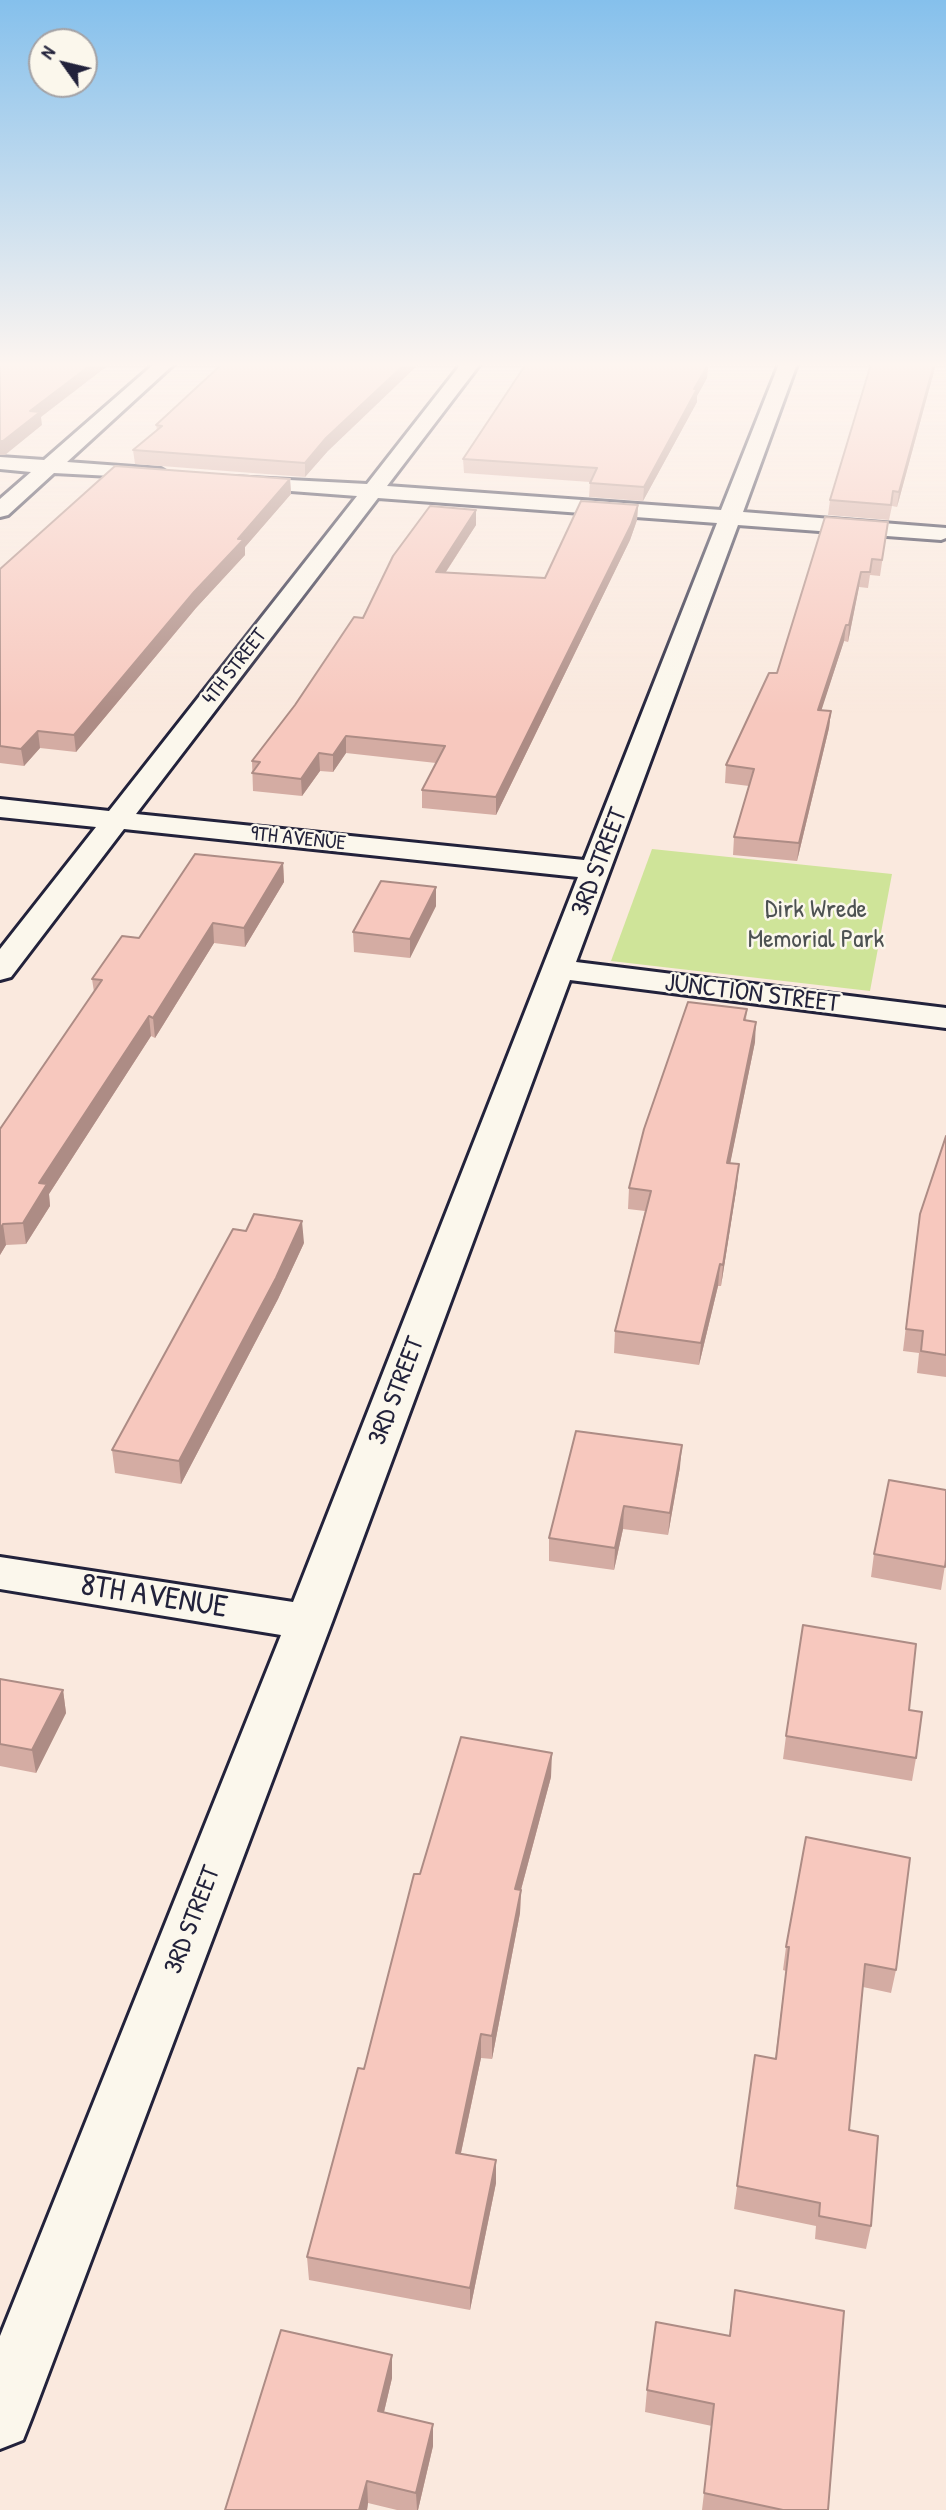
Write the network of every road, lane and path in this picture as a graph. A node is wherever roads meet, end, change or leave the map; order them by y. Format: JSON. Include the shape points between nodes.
{"nodes":[{"id":1,"x":34,"y":481,"type":"edge"},
{"id":2,"x":244,"y":481,"type":"edge"},
{"id":3,"x":381,"y":481,"type":"edge"},
{"id":4,"x":744,"y":481,"type":"edge"},
{"id":5,"x":373,"y":491,"type":"junction"},
{"id":6,"x":0,"y":510,"type":"edge"},
{"id":7,"x":731,"y":517,"type":"junction"},
{"id":8,"x":942,"y":533,"type":"dead end"},
{"id":9,"x":0,"y":808,"type":"edge"},
{"id":10,"x":115,"y":820,"type":"junction"},
{"id":11,"x":597,"y":870,"type":"junction"},
{"id":12,"x":559,"y":969,"type":"junction"},
{"id":13,"x":0,"y":970,"type":"edge"},
{"id":14,"x":946,"y":1018,"type":"edge"},
{"id":15,"x":0,"y":1573,"type":"edge"},
{"id":16,"x":309,"y":1622,"type":"junction"},
{"id":17,"x":0,"y":2417,"type":"edge"}],
"edges":[{"from":1,"to":6,"type":"street"},
{"from":2,"to":5,"type":"street"},
{"from":3,"to":5,"type":"street","name":"4TH STREET"},
{"from":4,"to":7,"type":"street","name":"3RD STREET"},
{"from":5,"to":7,"type":"street"},
{"from":5,"to":10,"type":"street","name":"4TH STREET"},
{"from":7,"to":8,"type":"street"},
{"from":7,"to":11,"type":"street","name":"3RD STREET"},
{"from":9,"to":10,"type":"street","name":"9TH AVENUE"},
{"from":10,"to":11,"type":"street","name":"9TH AVENUE"},
{"from":10,"to":13,"type":"street","name":"4TH STREET"},
{"from":11,"to":12,"type":"street","name":"3RD STREET"},
{"from":12,"to":14,"type":"street","name":"JUNCTION STREET"},
{"from":12,"to":16,"type":"street","name":"3RD STREET"},
{"from":15,"to":16,"type":"street","name":"8TH AVENUE"},
{"from":16,"to":17,"type":"street","name":"3RD STREET"}]}
